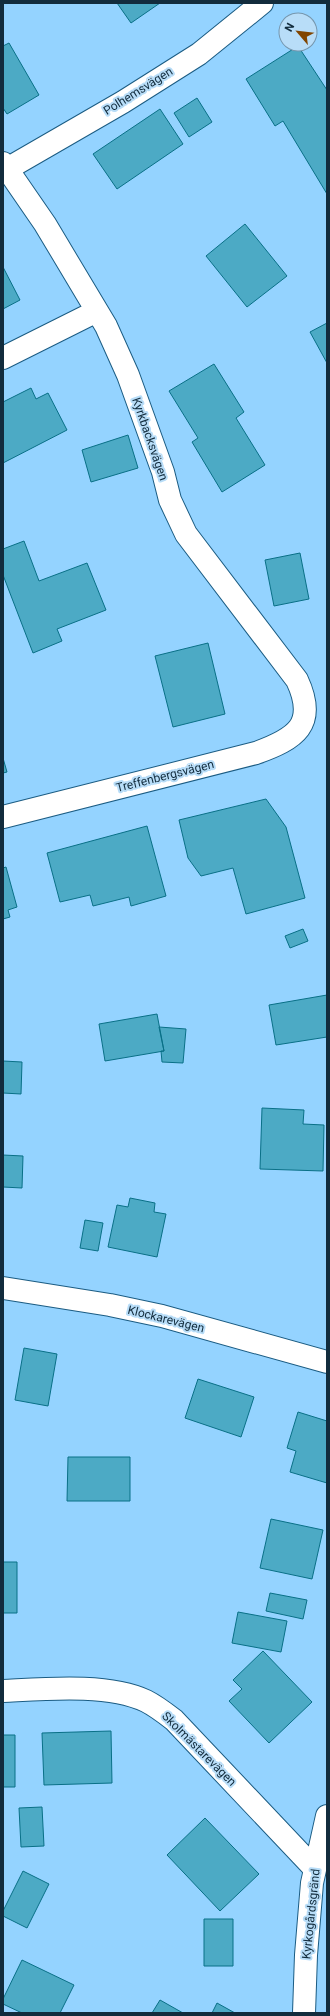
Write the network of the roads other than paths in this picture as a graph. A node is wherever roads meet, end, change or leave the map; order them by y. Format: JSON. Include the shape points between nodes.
{"nodes":[{"id":1,"x":262,"y":3,"type":"edge"},
{"id":2,"x":5,"y":166,"type":"edge"},
{"id":3,"x":97,"y":310,"type":"junction"},
{"id":4,"x":3,"y":358,"type":"edge"},
{"id":5,"x":306,"y":707,"type":"joint"},
{"id":6,"x":3,"y":817,"type":"edge"},
{"id":7,"x":3,"y":1288,"type":"edge"},
{"id":8,"x":327,"y":1362,"type":"edge"},
{"id":9,"x":3,"y":1691,"type":"edge"},
{"id":10,"x":327,"y":1816,"type":"edge"},
{"id":11,"x":315,"y":1869,"type":"junction"},
{"id":12,"x":304,"y":2013,"type":"edge"}],
"edges":[{"from":1,"to":2,"type":"street","name":"Polhemsvägen","via":[[199,54],[123,102]]},
{"from":2,"to":3,"type":"street","name":"Kyrkbacksvägen","via":[[45,224]]},
{"from":3,"to":4,"type":"street"},
{"from":3,"to":5,"type":"street","name":"Kyrkbacksvägen","via":[[128,375],[170,500],[186,534],[297,680],[304,693]]},
{"from":5,"to":6,"type":"street","name":"Treffenbergsvägen","via":[[295,735],[279,745]]},
{"from":7,"to":8,"type":"street","name":"Klockarevägen","via":[[162,1316]]},
{"from":9,"to":11,"type":"street","name":"Skolmästarevägen","via":[[54,1688],[111,1692],[132,1696],[158,1708],[174,1720]]},
{"from":10,"to":11,"type":"street","name":"Kyrkogårdsgränd"},
{"from":11,"to":12,"type":"street","name":"Kyrkogårdsgränd","via":[[306,1955]]}]}
